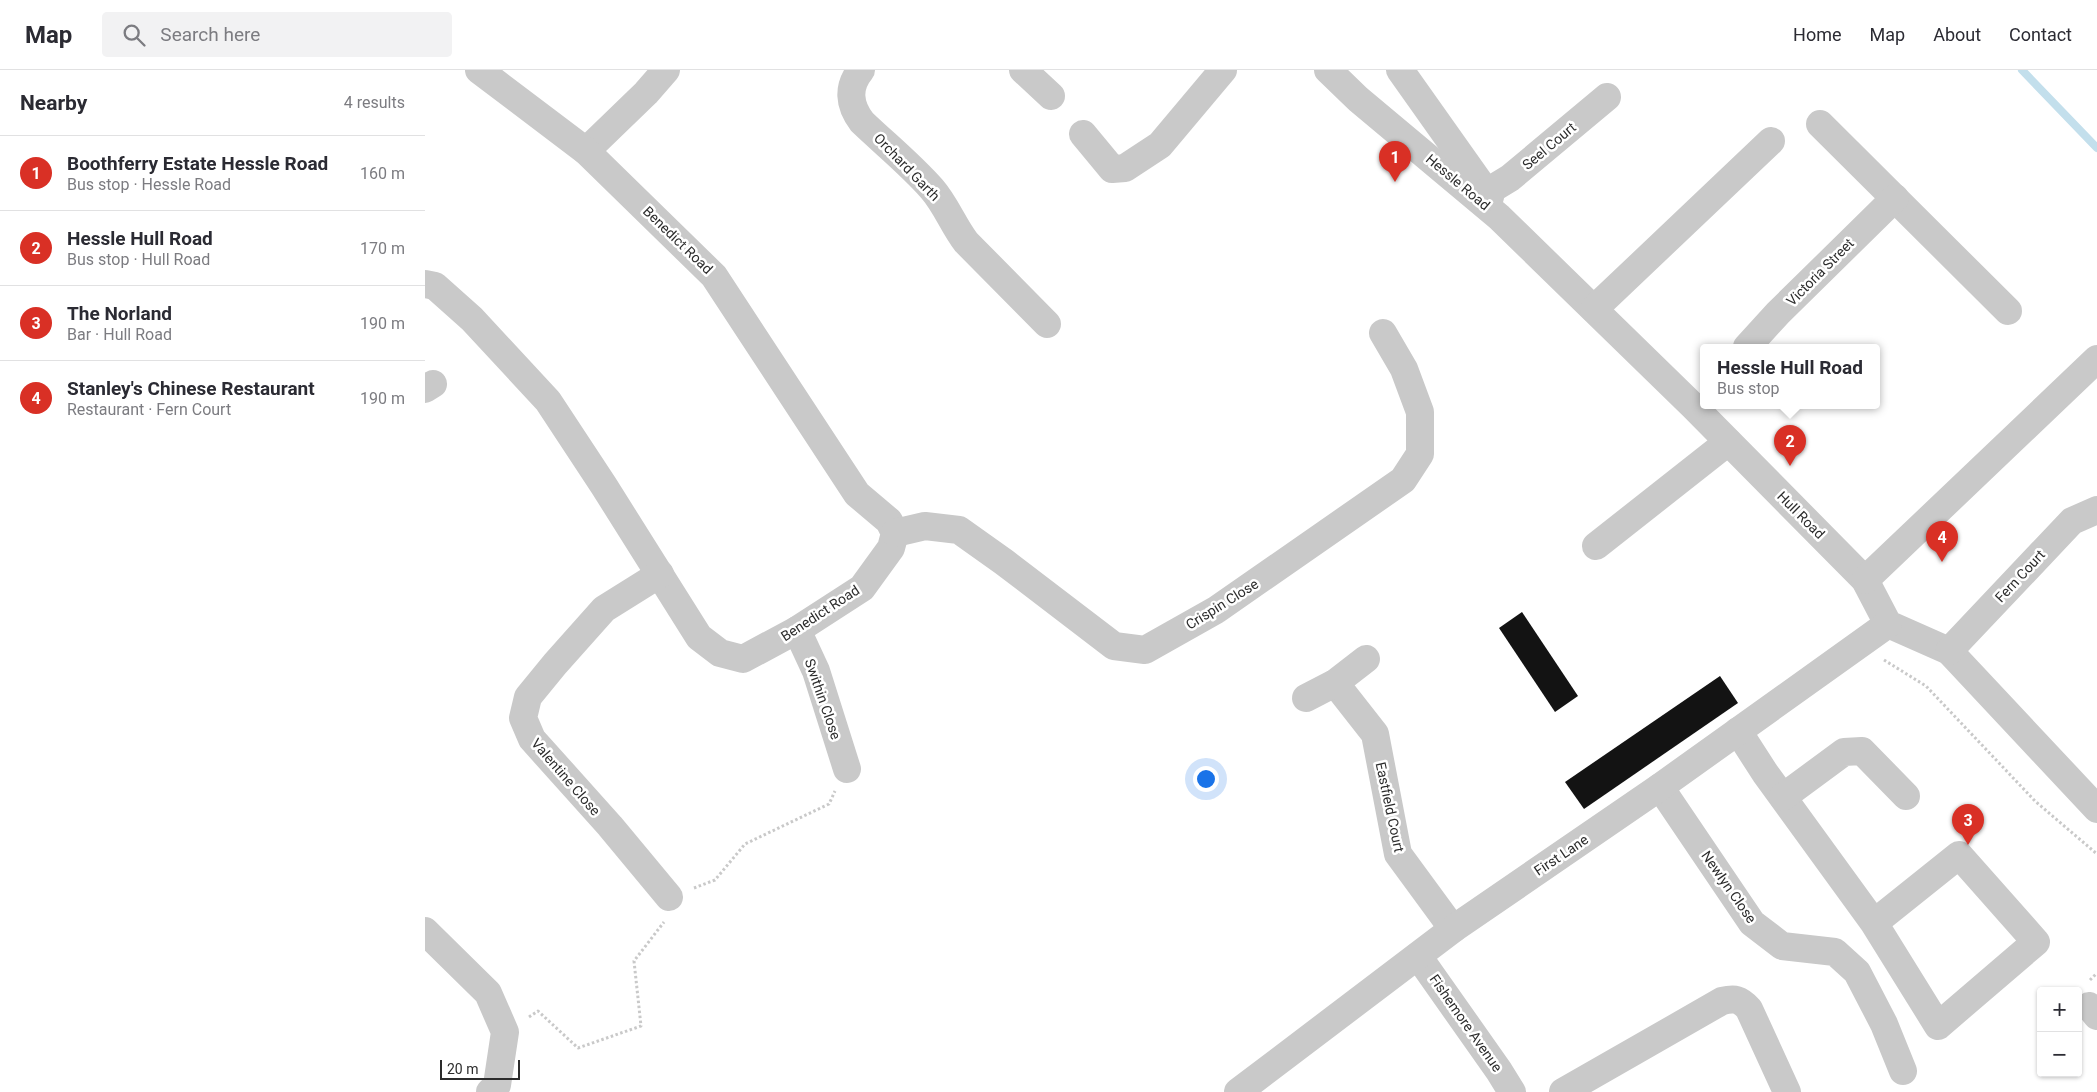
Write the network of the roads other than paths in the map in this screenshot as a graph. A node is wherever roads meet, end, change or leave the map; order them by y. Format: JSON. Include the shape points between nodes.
{"nodes":[{"id":1,"x":479,"y":70,"type":"edge"},
{"id":2,"x":666,"y":70,"type":"edge"},
{"id":3,"x":861,"y":70,"type":"edge"},
{"id":4,"x":1023,"y":70,"type":"edge"},
{"id":5,"x":1223,"y":70,"type":"edge"},
{"id":6,"x":1328,"y":70,"type":"edge"},
{"id":7,"x":1400,"y":70,"type":"edge"},
{"id":8,"x":1051,"y":96,"type":"dead end"},
{"id":9,"x":1607,"y":97,"type":"dead end"},
{"id":10,"x":1820,"y":124,"type":"dead end"},
{"id":11,"x":1083,"y":134,"type":"dead end"},
{"id":12,"x":1771,"y":141,"type":"dead end"},
{"id":13,"x":586,"y":151,"type":"junction"},
{"id":14,"x":1487,"y":192,"type":"junction"},
{"id":15,"x":1895,"y":198,"type":"junction"},
{"id":16,"x":1499,"y":217,"type":"junction"},
{"id":17,"x":425,"y":284,"type":"edge"},
{"id":18,"x":1595,"y":309,"type":"junction"},
{"id":19,"x":2008,"y":311,"type":"dead end"},
{"id":20,"x":1047,"y":324,"type":"dead end"},
{"id":21,"x":1383,"y":333,"type":"dead end"},
{"id":22,"x":1750,"y":344,"type":"edge"},
{"id":23,"x":2097,"y":359,"type":"edge"},
{"id":24,"x":1698,"y":400,"type":"edge"},
{"id":25,"x":1704,"y":409,"type":"edge"},
{"id":26,"x":1728,"y":442,"type":"junction"},
{"id":27,"x":2097,"y":510,"type":"edge"},
{"id":28,"x":895,"y":532,"type":"junction"},
{"id":29,"x":1596,"y":546,"type":"dead end"},
{"id":30,"x":660,"y":574,"type":"junction"},
{"id":31,"x":1865,"y":580,"type":"junction"},
{"id":32,"x":1889,"y":624,"type":"junction"},
{"id":33,"x":797,"y":630,"type":"junction"},
{"id":34,"x":1949,"y":651,"type":"junction"},
{"id":35,"x":1366,"y":659,"type":"dead end"},
{"id":36,"x":1335,"y":683,"type":"junction"},
{"id":37,"x":1306,"y":698,"type":"dead end"},
{"id":38,"x":1738,"y":731,"type":"junction"},
{"id":39,"x":847,"y":769,"type":"road end"},
{"id":40,"x":1660,"y":787,"type":"junction"},
{"id":41,"x":1906,"y":796,"type":"dead end"},
{"id":42,"x":1783,"y":797,"type":"junction"},
{"id":43,"x":2097,"y":809,"type":"edge"},
{"id":44,"x":669,"y":897,"type":"road end"},
{"id":45,"x":1874,"y":923,"type":"junction"},
{"id":46,"x":1453,"y":929,"type":"junction"},
{"id":47,"x":425,"y":931,"type":"edge"},
{"id":48,"x":1418,"y":956,"type":"junction"},
{"id":49,"x":1903,"y":1071,"type":"dead end"},
{"id":50,"x":490,"y":1092,"type":"edge"},
{"id":51,"x":1238,"y":1092,"type":"edge"},
{"id":52,"x":1511,"y":1092,"type":"edge"},
{"id":53,"x":1563,"y":1092,"type":"edge"},
{"id":54,"x":1787,"y":1092,"type":"edge"}],
"edges":[{"from":1,"to":13,"type":"street","name":"Benedict Road"},
{"from":2,"to":13,"type":"street"},
{"from":3,"to":20,"type":"street","name":"Orchard Garth","via":[[851,92],[855,113],[933,190],[955,228]]},
{"from":4,"to":8,"type":"street"},
{"from":5,"to":11,"type":"street","via":[[1160,144],[1125,168],[1112,169]]},
{"from":6,"to":16,"type":"street","name":"Hessle Road"},
{"from":7,"to":14,"type":"street","name":"Hessle Road"},
{"from":9,"to":14,"type":"street","name":"Seel Court","via":[[1510,178]]},
{"from":10,"to":15,"type":"street"},
{"from":12,"to":18,"type":"street"},
{"from":13,"to":28,"type":"street","name":"Benedict Road","via":[[714,276],[857,494],[889,520]]},
{"from":14,"to":16,"type":"street","name":"Hessle Road"},
{"from":15,"to":19,"type":"street"},
{"from":15,"to":22,"type":"street","name":"Victoria Street"},
{"from":16,"to":18,"type":"street","name":"Hull Road"},
{"from":17,"to":30,"type":"street","name":"Benedict Road","via":[[435,286],[472,319],[547,401]]},
{"from":18,"to":24,"type":"street","name":"Hull Road"},
{"from":21,"to":28,"type":"street","name":"Crispin Close","via":[[1405,369],[1421,412],[1420,454],[1403,480],[1216,610],[1145,650],[1114,646],[959,530],[925,526]]},
{"from":23,"to":31,"type":"street"},
{"from":25,"to":26,"type":"street","name":"Hull Road"},
{"from":26,"to":29,"type":"street"},
{"from":26,"to":31,"type":"street","name":"Hull Road"},
{"from":27,"to":34,"type":"street","name":"Fern Court","via":[[2072,521]]},
{"from":28,"to":33,"type":"street","name":"Benedict Road","via":[[891,548],[862,588]]},
{"from":30,"to":33,"type":"street","name":"Benedict Road","via":[[699,637],[720,653],[743,659]]},
{"from":30,"to":44,"type":"street","name":"Valentine Close","via":[[604,610],[528,697],[523,718],[532,740]]},
{"from":31,"to":32,"type":"street","name":"Hull Road"},
{"from":32,"to":34,"type":"street"},
{"from":32,"to":38,"type":"street","name":"First Lane"},
{"from":33,"to":39,"type":"street","name":"Swithin Close","via":[[816,672]]},
{"from":34,"to":43,"type":"street"},
{"from":35,"to":36,"type":"street"},
{"from":36,"to":37,"type":"street"},
{"from":36,"to":46,"type":"street","name":"Eastfield Court","via":[[1375,734],[1398,854]]},
{"from":38,"to":40,"type":"street","name":"First Lane"},
{"from":38,"to":42,"type":"street"},
{"from":40,"to":46,"type":"street","name":"First Lane"},
{"from":40,"to":49,"type":"street","name":"Newlyn Close","via":[[1752,923],[1782,946],[1835,952],[1857,972],[1884,1024]]},
{"from":41,"to":42,"type":"street","via":[[1862,751],[1844,752]]},
{"from":42,"to":45,"type":"street"},
{"from":45,"to":45,"type":"street","via":[[1938,1026],[2036,942],[1959,855]]},
{"from":46,"to":48,"type":"street","name":"First Lane"},
{"from":47,"to":50,"type":"street","via":[[488,993],[505,1032],[497,1085]]},
{"from":48,"to":51,"type":"street","name":"First Lane"},
{"from":48,"to":52,"type":"street","name":"Fishemore Avenue"},
{"from":53,"to":54,"type":"street","via":[[1722,1000],[1733,998],[1742,1001],[1749,1009]]}]}
